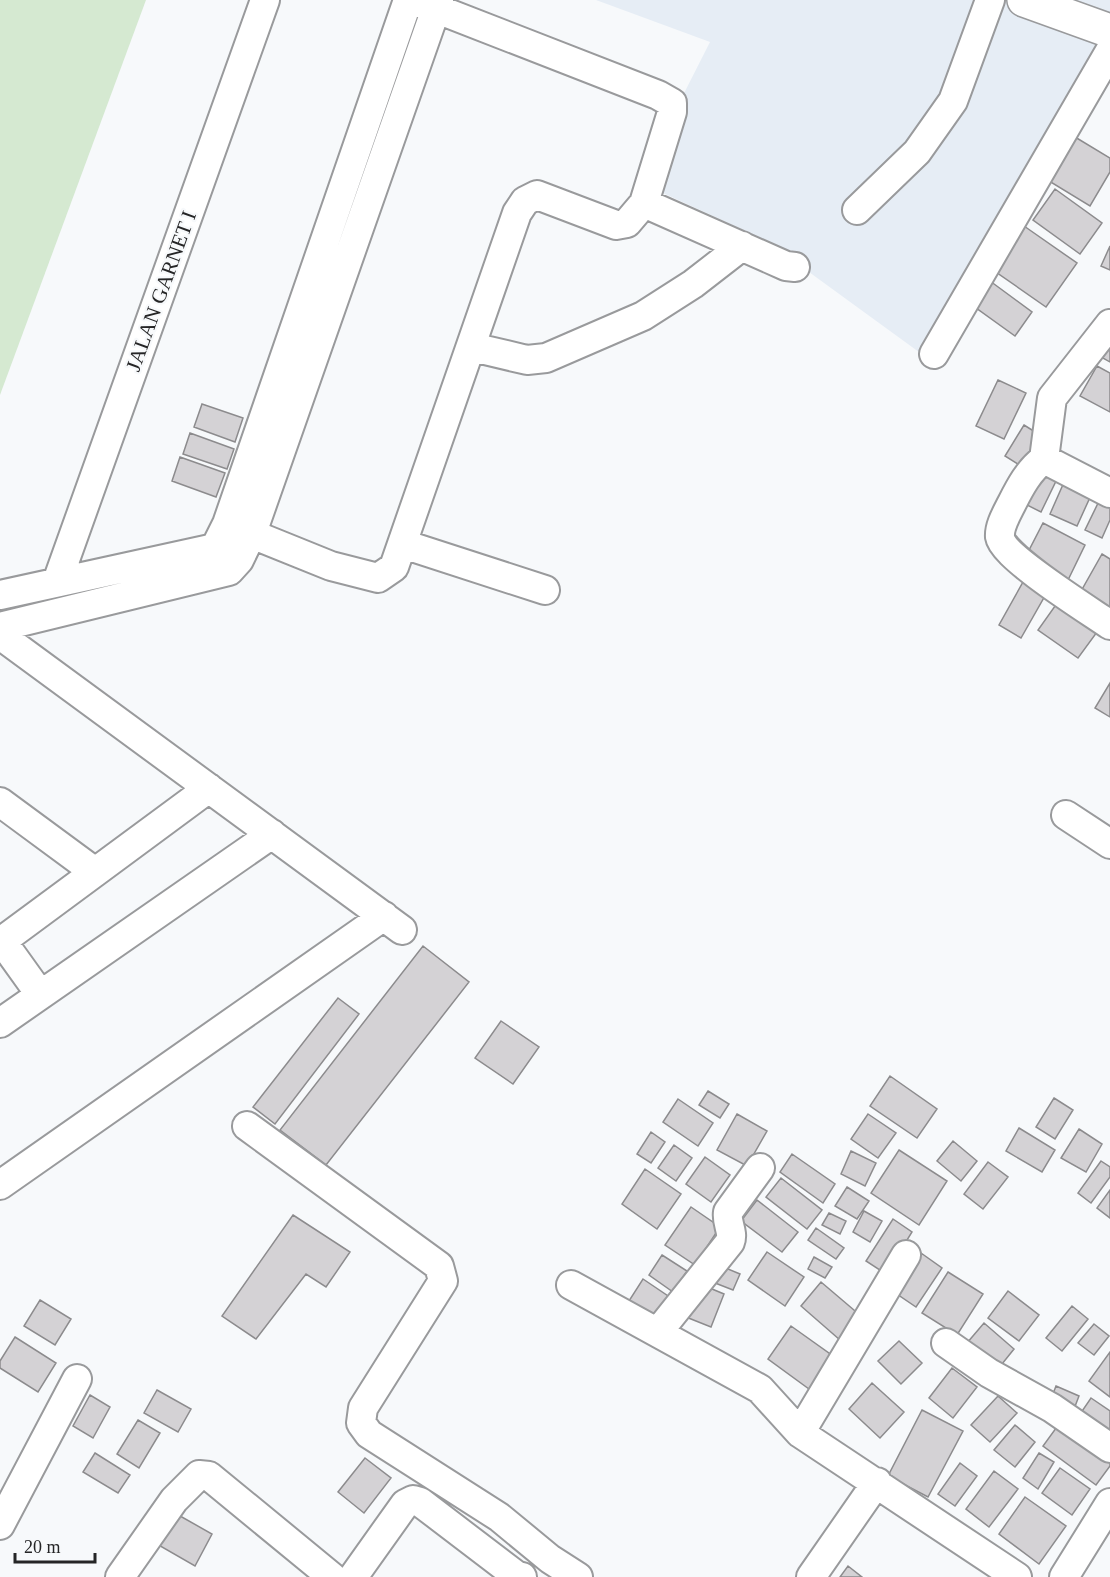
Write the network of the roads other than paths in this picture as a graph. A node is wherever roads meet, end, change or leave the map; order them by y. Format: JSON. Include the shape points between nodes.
{"nodes":[{"id":1,"x":265,"y":0,"type":"edge"},
{"id":2,"x":408,"y":0,"type":"edge"},
{"id":3,"x":990,"y":0,"type":"edge"},
{"id":4,"x":1024,"y":0,"type":"edge"},
{"id":5,"x":430,"y":2,"type":"edge"},
{"id":6,"x":1069,"y":8,"type":"edge"},
{"id":7,"x":1110,"y":31,"type":"edge"},
{"id":8,"x":1110,"y":51,"type":"edge"},
{"id":9,"x":644,"y":203,"type":"junction"},
{"id":10,"x":857,"y":210,"type":"dead end"},
{"id":11,"x":742,"y":246,"type":"junction"},
{"id":12,"x":795,"y":267,"type":"dead end"},
{"id":13,"x":309,"y":287,"type":"junction"},
{"id":14,"x":335,"y":296,"type":"junction"},
{"id":15,"x":1110,"y":324,"type":"edge"},
{"id":16,"x":472,"y":347,"type":"junction"},
{"id":17,"x":934,"y":354,"type":"dead end"},
{"id":18,"x":1044,"y":459,"type":"junction"},
{"id":19,"x":1110,"y":493,"type":"edge"},
{"id":20,"x":239,"y":528,"type":"junction"},
{"id":21,"x":403,"y":544,"type":"junction"},
{"id":22,"x":57,"y":582,"type":"junction"},
{"id":23,"x":545,"y":590,"type":"dead end"},
{"id":24,"x":0,"y":595,"type":"edge"},
{"id":25,"x":1110,"y":625,"type":"edge"},
{"id":26,"x":0,"y":627,"type":"edge"},
{"id":27,"x":0,"y":635,"type":"edge"},
{"id":28,"x":209,"y":788,"type":"junction"},
{"id":29,"x":0,"y":802,"type":"edge"},
{"id":30,"x":1066,"y":815,"type":"dead end"},
{"id":31,"x":272,"y":834,"type":"junction"},
{"id":32,"x":1110,"y":844,"type":"edge"},
{"id":33,"x":95,"y":872,"type":"junction"},
{"id":34,"x":1,"y":942,"type":"edge"},
{"id":35,"x":40,"y":994,"type":"junction"},
{"id":36,"x":0,"y":1023,"type":"edge"},
{"id":37,"x":247,"y":1126,"type":"dead end"},
{"id":38,"x":760,"y":1168,"type":"dead end"},
{"id":39,"x":0,"y":1185,"type":"edge"},
{"id":40,"x":906,"y":1255,"type":"dead end"},
{"id":41,"x":571,"y":1285,"type":"dead end"},
{"id":42,"x":658,"y":1332,"type":"junction"},
{"id":43,"x":946,"y":1343,"type":"dead end"},
{"id":44,"x":77,"y":1379,"type":"dead end"},
{"id":45,"x":800,"y":1433,"type":"junction"},
{"id":46,"x":1110,"y":1448,"type":"edge"},
{"id":47,"x":877,"y":1482,"type":"junction"},
{"id":48,"x":1110,"y":1503,"type":"edge"},
{"id":49,"x":0,"y":1525,"type":"edge"},
{"id":50,"x":550,"y":1559,"type":"junction"},
{"id":51,"x":120,"y":1577,"type":"edge"},
{"id":52,"x":332,"y":1577,"type":"edge"},
{"id":53,"x":353,"y":1577,"type":"edge"},
{"id":54,"x":523,"y":1577,"type":"edge"},
{"id":55,"x":578,"y":1577,"type":"edge"},
{"id":56,"x":811,"y":1577,"type":"edge"},
{"id":57,"x":1017,"y":1577,"type":"edge"},
{"id":58,"x":1064,"y":1577,"type":"edge"}],
"edges":[{"from":1,"to":22,"type":"street","name":"JALAN GARNET I"},
{"from":2,"to":13,"type":"street"},
{"from":3,"to":10,"type":"street","via":[[953,101],[917,152]]},
{"from":4,"to":6,"type":"main road"},
{"from":5,"to":9,"type":"street","via":[[672,103]]},
{"from":5,"to":14,"type":"street"},
{"from":6,"to":7,"type":"main road"},
{"from":8,"to":17,"type":"street"},
{"from":9,"to":11,"type":"street"},
{"from":9,"to":16,"type":"street","via":[[627,223],[616,225],[537,195],[525,201],[517,213]]},
{"from":11,"to":12,"type":"street"},
{"from":11,"to":16,"type":"street","via":[[643,316],[546,358],[527,360]]},
{"from":13,"to":14,"type":"street"},
{"from":13,"to":20,"type":"street"},
{"from":14,"to":20,"type":"street"},
{"from":15,"to":18,"type":"street","via":[[1052,398]]},
{"from":16,"to":21,"type":"street"},
{"from":18,"to":19,"type":"street"},
{"from":18,"to":25,"type":"street","via":[[1036,464],[1014,498],[1000,531],[1002,544]]},
{"from":20,"to":21,"type":"street","via":[[331,566],[378,578],[394,567]]},
{"from":20,"to":22,"type":"street","via":[[214,548]]},
{"from":20,"to":26,"type":"street","via":[[239,560],[229,571]]},
{"from":21,"to":23,"type":"street"},
{"from":22,"to":24,"type":"street"},
{"from":27,"to":28,"type":"street"},
{"from":28,"to":31,"type":"street"},
{"from":28,"to":33,"type":"street"},
{"from":29,"to":33,"type":"street"},
{"from":30,"to":32,"type":"street"},
{"from":31,"to":35,"type":"street"},
{"from":31,"to":39,"type":"street","via":[[393,923]]},
{"from":33,"to":34,"type":"street"},
{"from":34,"to":35,"type":"street"},
{"from":35,"to":36,"type":"street"},
{"from":37,"to":50,"type":"street","via":[[439,1266],[443,1281],[363,1408],[361,1423],[369,1434],[499,1517]]},
{"from":38,"to":42,"type":"street","via":[[728,1212],[730,1242]]},
{"from":40,"to":45,"type":"street"},
{"from":41,"to":42,"type":"street"},
{"from":42,"to":45,"type":"street","via":[[760,1389]]},
{"from":43,"to":46,"type":"street"},
{"from":44,"to":49,"type":"street"},
{"from":45,"to":47,"type":"street"},
{"from":47,"to":56,"type":"street"},
{"from":47,"to":57,"type":"street"},
{"from":48,"to":58,"type":"street"},
{"from":50,"to":54,"type":"street"},
{"from":50,"to":55,"type":"street"},
{"from":51,"to":52,"type":"street","via":[[174,1500],[199,1474],[208,1476]]},
{"from":53,"to":54,"type":"street","via":[[405,1504],[413,1500]]}]}
